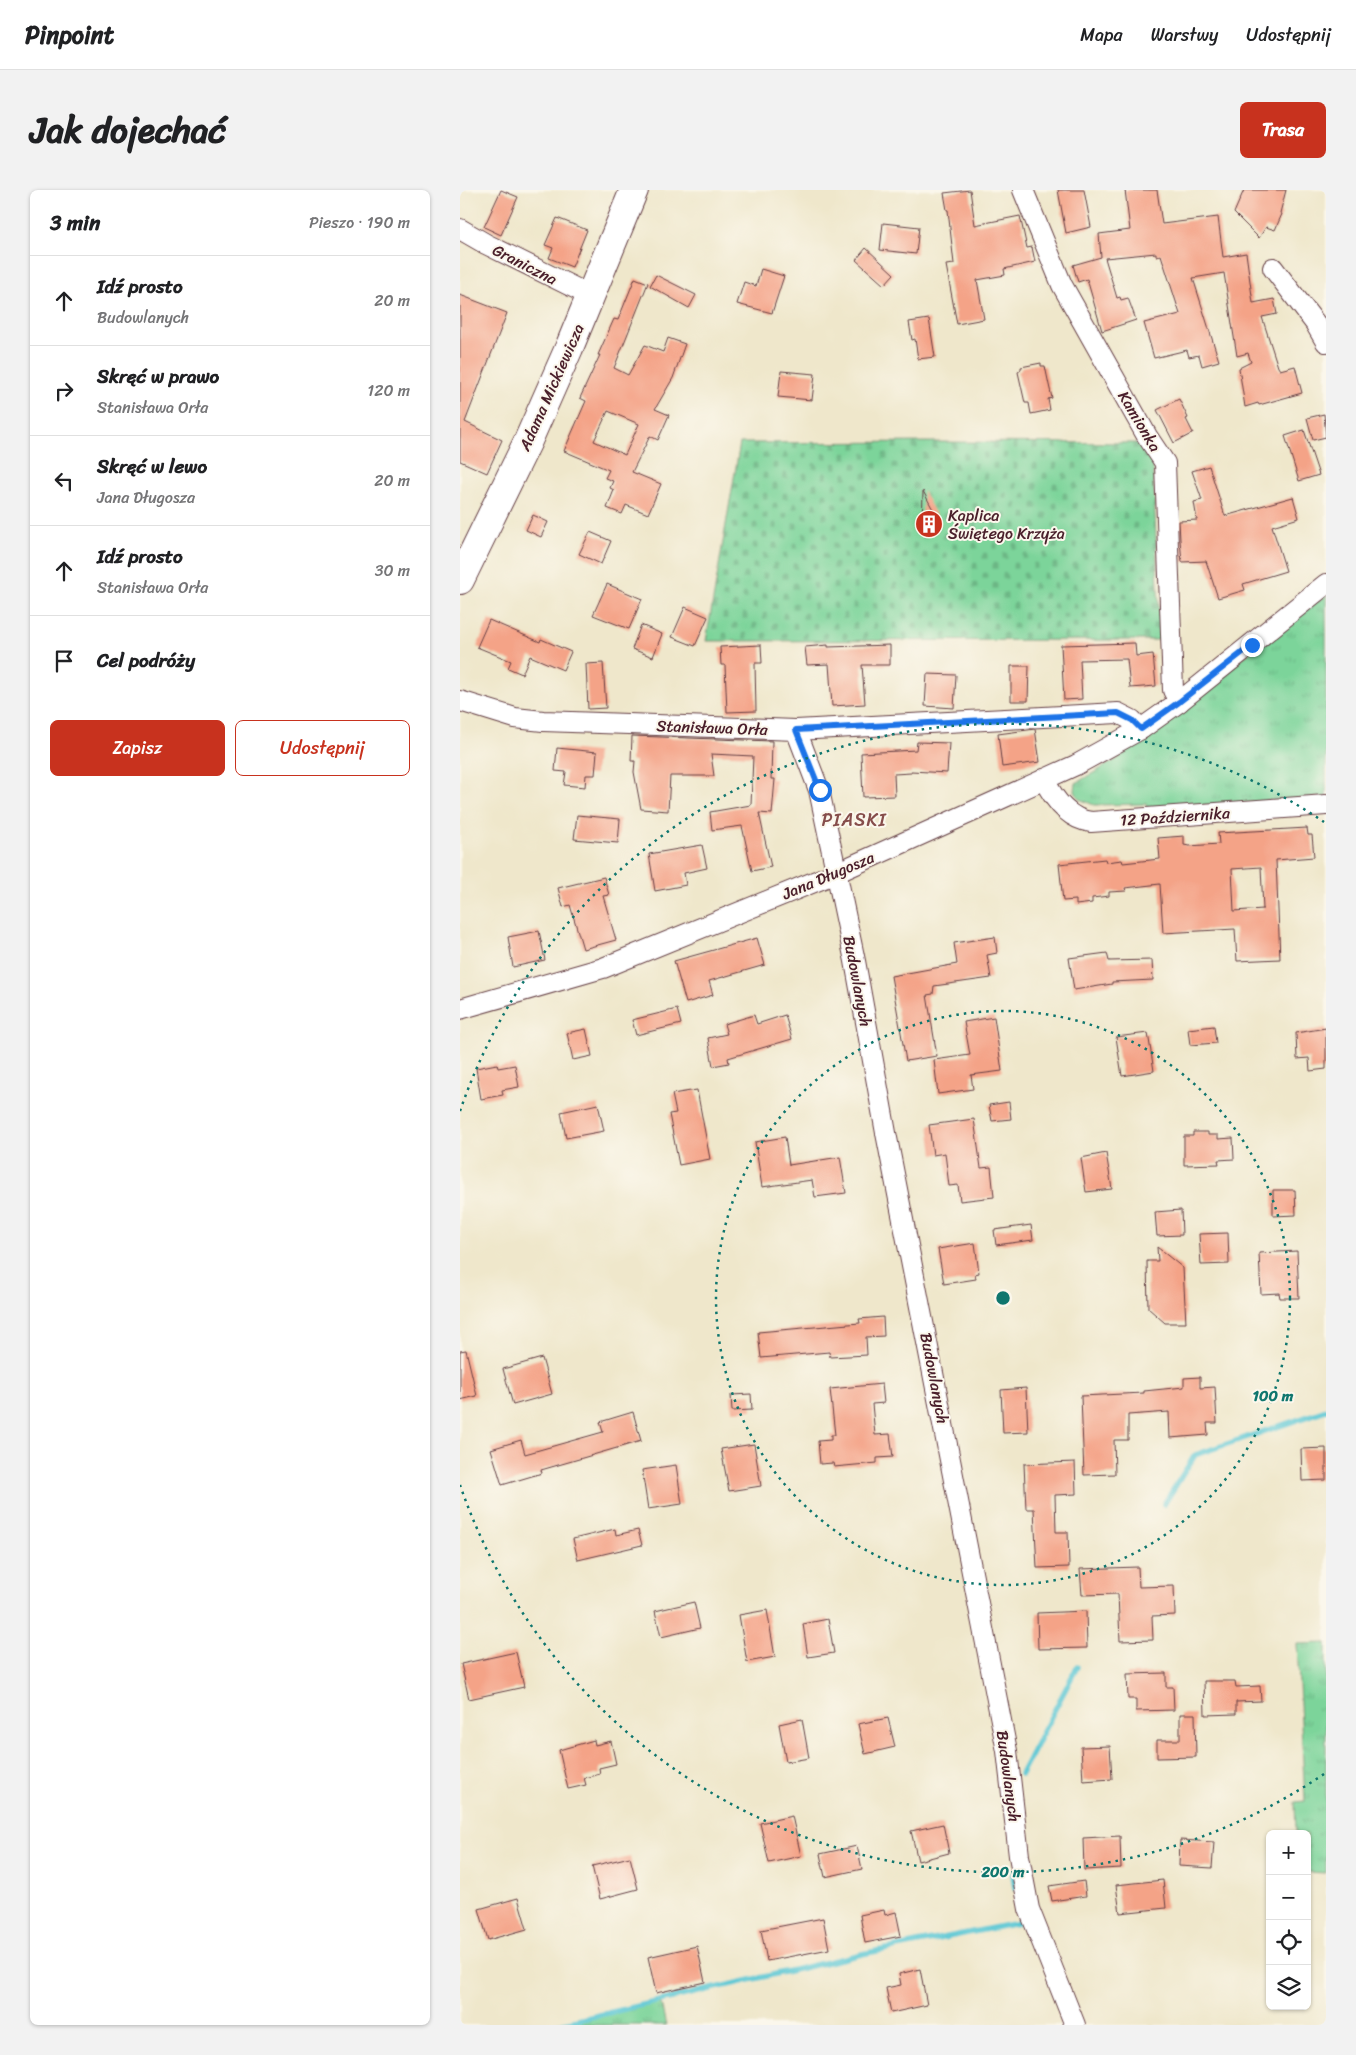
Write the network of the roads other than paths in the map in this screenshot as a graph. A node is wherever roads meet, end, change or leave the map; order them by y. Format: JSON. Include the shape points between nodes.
{"nodes":[{"id":1,"x":634,"y":190,"type":"edge"},
{"id":2,"x":1024,"y":190,"type":"edge"},
{"id":3,"x":460,"y":229,"type":"edge"},
{"id":4,"x":1273,"y":268,"type":"dead end"},
{"id":5,"x":590,"y":296,"type":"junction"},
{"id":6,"x":1326,"y":342,"type":"edge"},
{"id":7,"x":460,"y":580,"type":"edge"},
{"id":8,"x":1326,"y":584,"type":"edge"},
{"id":9,"x":460,"y":702,"type":"edge"},
{"id":10,"x":1179,"y":702,"type":"junction"},
{"id":11,"x":1141,"y":729,"type":"junction"},
{"id":12,"x":796,"y":730,"type":"junction"},
{"id":13,"x":1044,"y":779,"type":"junction"},
{"id":14,"x":1326,"y":805,"type":"edge"},
{"id":15,"x":836,"y":873,"type":"junction"},
{"id":16,"x":460,"y":1009,"type":"edge"},
{"id":17,"x":1075,"y":2025,"type":"edge"}],
"edges":[{"from":1,"to":5,"type":"street","name":"Adama Mickiewicza"},
{"from":2,"to":10,"type":"street","name":"Kamionka","via":[[1062,285],[1165,463],[1173,690]]},
{"from":3,"to":5,"type":"street","name":"Graniczna"},
{"from":4,"to":6,"type":"street"},
{"from":5,"to":7,"type":"street","name":"Adama Mickiewicza","via":[[527,443]]},
{"from":8,"to":10,"type":"street"},
{"from":9,"to":12,"type":"street","name":"Stanisława Orła","via":[[515,718],[542,721]]},
{"from":10,"to":11,"type":"street","name":"Jana Długosza"},
{"from":11,"to":12,"type":"street","name":"Stanisława Orła","via":[[1118,713]]},
{"from":11,"to":13,"type":"street","name":"Jana Długosza","via":[[1101,753]]},
{"from":12,"to":15,"type":"street","name":"Budowlanych","via":[[820,790]]},
{"from":13,"to":14,"type":"street","name":"12 Października","via":[[1066,812],[1074,818],[1092,822]]},
{"from":13,"to":15,"type":"street","name":"Jana Długosza"},
{"from":15,"to":16,"type":"street","name":"Jana Długosza","via":[[603,968]]},
{"from":15,"to":17,"type":"street","name":"Budowlanych","via":[[1007,1751],[1019,1856],[1029,1909]]}]}
